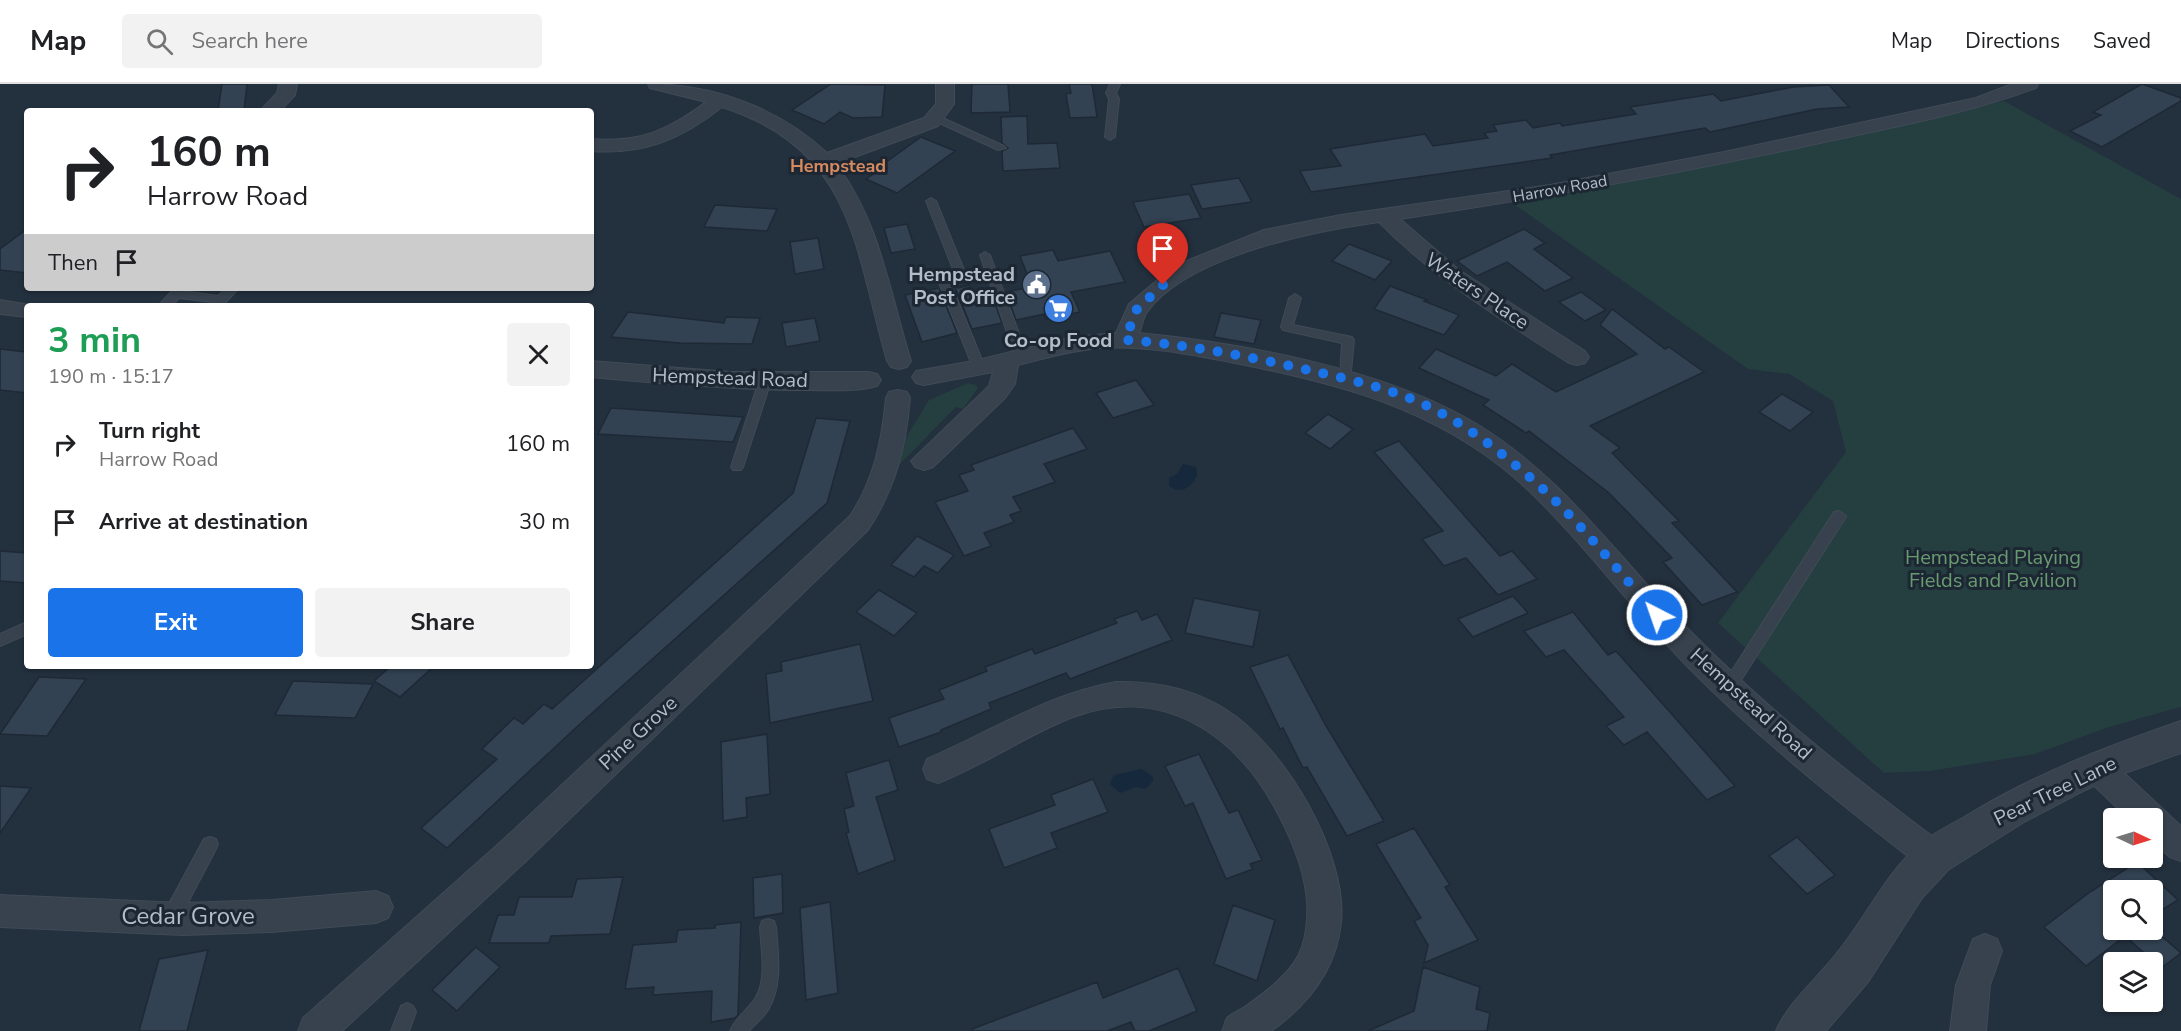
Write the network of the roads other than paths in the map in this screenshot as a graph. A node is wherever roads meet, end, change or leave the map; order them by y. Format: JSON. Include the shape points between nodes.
{"nodes":[{"id":1,"x":288,"y":84,"type":"edge"},
{"id":2,"x":657,"y":84,"type":"edge"},
{"id":3,"x":945,"y":84,"type":"edge"},
{"id":4,"x":1115,"y":84,"type":"edge"},
{"id":5,"x":2029,"y":84,"type":"edge"},
{"id":6,"x":720,"y":100,"type":"junction"},
{"id":7,"x":272,"y":108,"type":"edge"},
{"id":8,"x":936,"y":118,"type":"junction"},
{"id":9,"x":1110,"y":137,"type":"dead end"},
{"id":10,"x":594,"y":144,"type":"edge"},
{"id":11,"x":1001,"y":148,"type":"dead end"},
{"id":12,"x":825,"y":161,"type":"junction"},
{"id":13,"x":931,"y":201,"type":"dead end"},
{"id":14,"x":1384,"y":215,"type":"junction"},
{"id":15,"x":985,"y":255,"type":"dead end"},
{"id":16,"x":230,"y":291,"type":"edge"},
{"id":17,"x":1295,"y":298,"type":"dead end"},
{"id":18,"x":167,"y":303,"type":"edge"},
{"id":19,"x":218,"y":303,"type":"edge"},
{"id":20,"x":0,"y":307,"type":"edge"},
{"id":21,"x":24,"y":310,"type":"edge"},
{"id":22,"x":1125,"y":340,"type":"junction"},
{"id":23,"x":1578,"y":357,"type":"dead end"},
{"id":24,"x":1014,"y":360,"type":"junction"},
{"id":25,"x":898,"y":361,"type":"junction"},
{"id":26,"x":980,"y":370,"type":"junction"},
{"id":27,"x":594,"y":372,"type":"edge"},
{"id":28,"x":924,"y":377,"type":"junction"},
{"id":29,"x":1346,"y":379,"type":"junction"},
{"id":30,"x":869,"y":380,"type":"junction"},
{"id":31,"x":765,"y":381,"type":"junction"},
{"id":32,"x":898,"y":398,"type":"junction"},
{"id":33,"x":924,"y":461,"type":"dead end"},
{"id":34,"x":737,"y":467,"type":"dead end"},
{"id":35,"x":1839,"y":516,"type":"dead end"},
{"id":36,"x":24,"y":629,"type":"edge"},
{"id":37,"x":0,"y":640,"type":"edge"},
{"id":38,"x":1729,"y":687,"type":"junction"},
{"id":39,"x":2181,"y":737,"type":"edge"},
{"id":40,"x":2096,"y":767,"type":"junction"},
{"id":41,"x":938,"y":769,"type":"dead end"},
{"id":42,"x":2139,"y":808,"type":"edge"},
{"id":43,"x":2163,"y":830,"type":"edge"},
{"id":44,"x":210,"y":843,"type":"dead end"},
{"id":45,"x":2181,"y":846,"type":"edge"},
{"id":46,"x":1934,"y":857,"type":"junction"},
{"id":47,"x":376,"y":907,"type":"dead end"},
{"id":48,"x":0,"y":911,"type":"edge"},
{"id":49,"x":170,"y":919,"type":"junction"},
{"id":50,"x":768,"y":927,"type":"dead end"},
{"id":51,"x":1985,"y":951,"type":"dead end"},
{"id":52,"x":407,"y":1012,"type":"dead end"},
{"id":53,"x":316,"y":1031,"type":"edge"},
{"id":54,"x":400,"y":1031,"type":"edge"},
{"id":55,"x":739,"y":1031,"type":"edge"},
{"id":56,"x":1240,"y":1031,"type":"edge"},
{"id":57,"x":1798,"y":1031,"type":"edge"},
{"id":58,"x":1968,"y":1031,"type":"edge"}],
"edges":[{"from":1,"to":7,"type":"street","via":[[286,95]]},
{"from":2,"to":6,"type":"street"},
{"from":3,"to":8,"type":"street","via":[[945,104]]},
{"from":4,"to":9,"type":"lane","via":[[1111,93],[1114,99]]},
{"from":5,"to":14,"type":"street","name":"Harrow Road","via":[[1981,102],[1724,158],[1550,191]]},
{"from":6,"to":10,"type":"street","via":[[666,137],[627,146]]},
{"from":6,"to":12,"type":"street","via":[[781,125]]},
{"from":8,"to":11,"type":"lane"},
{"from":8,"to":12,"type":"street"},
{"from":12,"to":25,"type":"street","via":[[849,200]]},
{"from":13,"to":26,"type":"lane","via":[[961,275],[945,283]]},
{"from":14,"to":22,"type":"street","name":"Harrow Road","via":[[1271,235],[1182,271],[1137,309]]},
{"from":14,"to":23,"type":"street","name":"Waters Place","via":[[1412,245],[1449,275]]},
{"from":15,"to":24,"type":"lane"},
{"from":16,"to":19,"type":"lane"},
{"from":17,"to":29,"type":"lane","via":[[1287,327],[1348,340]]},
{"from":18,"to":19,"type":"lane","via":[[176,294]]},
{"from":20,"to":21,"type":"street"},
{"from":22,"to":24,"type":"street","name":"Hempstead Road","via":[[1074,344]]},
{"from":22,"to":29,"type":"street","name":"Hempstead Road","via":[[1231,355]]},
{"from":24,"to":26,"type":"street","name":"Hempstead Road"},
{"from":24,"to":33,"type":"street","via":[[997,392]]},
{"from":25,"to":28,"type":"street","via":[[919,367]]},
{"from":25,"to":30,"type":"street","via":[[876,369]]},
{"from":26,"to":28,"type":"street","name":"Hempstead Road"},
{"from":27,"to":31,"type":"street","name":"Hempstead Road"},
{"from":28,"to":32,"type":"street","via":[[919,388]]},
{"from":29,"to":38,"type":"street","name":"Hempstead Road","via":[[1409,398],[1434,410],[1522,470],[1561,507],[1670,630]]},
{"from":30,"to":31,"type":"street","name":"Hempstead Road"},
{"from":30,"to":32,"type":"street","via":[[880,396]]},
{"from":31,"to":34,"type":"lane"},
{"from":32,"to":53,"type":"street","name":"Pine Grove","via":[[884,476],[871,507],[859,523],[507,857]]},
{"from":35,"to":38,"type":"lane"},
{"from":36,"to":37,"type":"lane"},
{"from":38,"to":46,"type":"street","name":"Hempstead Road","via":[[1779,733]]},
{"from":39,"to":40,"type":"street","name":"Pear Tree Lane"},
{"from":40,"to":42,"type":"street"},
{"from":40,"to":46,"type":"street","name":"Pear Tree Lane","via":[[2010,810]]},
{"from":41,"to":56,"type":"street","via":[[1046,714],[1082,701],[1120,694],[1172,700],[1219,721],[1245,743],[1283,793],[1309,844],[1325,904],[1324,928],[1310,970],[1291,993]]},
{"from":43,"to":45,"type":"street"},
{"from":44,"to":49,"type":"lane"},
{"from":46,"to":57,"type":"street","name":"Pear Tree Lane","via":[[1908,885],[1853,967]]},
{"from":47,"to":49,"type":"street","name":"Cedar Grove"},
{"from":48,"to":49,"type":"street","name":"Cedar Grove"},
{"from":50,"to":55,"type":"lane","via":[[770,970],[763,1002]]},
{"from":51,"to":58,"type":"street","via":[[1972,985]]},
{"from":52,"to":54,"type":"lane"}]}
